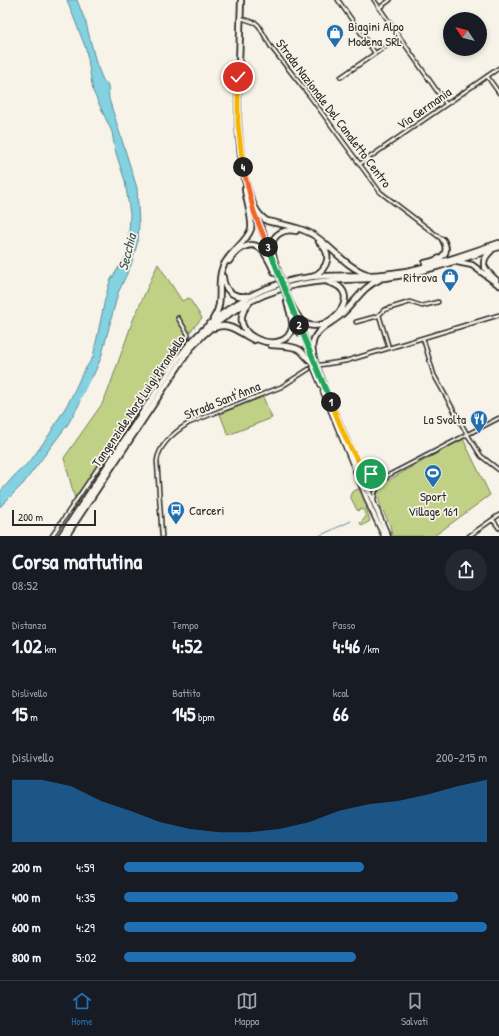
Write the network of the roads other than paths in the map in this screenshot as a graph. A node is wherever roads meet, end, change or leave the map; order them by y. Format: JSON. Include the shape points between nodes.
{"nodes":[{"id":1,"x":241,"y":0,"type":"edge"},
{"id":2,"x":338,"y":0,"type":"edge"},
{"id":3,"x":374,"y":0,"type":"edge"},
{"id":4,"x":390,"y":0,"type":"edge"},
{"id":5,"x":379,"y":8,"type":"junction"},
{"id":6,"x":241,"y":20,"type":"junction"},
{"id":7,"x":399,"y":37,"type":"junction"},
{"id":8,"x":375,"y":53,"type":"junction"},
{"id":9,"x":499,"y":68,"type":"edge"},
{"id":10,"x":487,"y":76,"type":"junction"},
{"id":11,"x":341,"y":77,"type":"dead end"},
{"id":12,"x":499,"y":93,"type":"edge"},
{"id":13,"x":238,"y":95,"type":"junction"},
{"id":14,"x":446,"y":104,"type":"junction"},
{"id":15,"x":360,"y":164,"type":"junction"},
{"id":16,"x":245,"y":180,"type":"junction"},
{"id":17,"x":245,"y":190,"type":"junction"},
{"id":18,"x":443,"y":240,"type":"joint"},
{"id":19,"x":499,"y":243,"type":"edge"},
{"id":20,"x":499,"y":247,"type":"edge"},
{"id":21,"x":493,"y":249,"type":"junction"},
{"id":22,"x":463,"y":257,"type":"junction"},
{"id":23,"x":453,"y":262,"type":"junction"},
{"id":24,"x":418,"y":268,"type":"junction"},
{"id":25,"x":277,"y":273,"type":"junction"},
{"id":26,"x":370,"y":275,"type":"junction"},
{"id":27,"x":311,"y":277,"type":"junction"},
{"id":28,"x":384,"y":278,"type":"junction"},
{"id":29,"x":322,"y":281,"type":"junction"},
{"id":30,"x":499,"y":282,"type":"edge"},
{"id":31,"x":499,"y":285,"type":"edge"},
{"id":32,"x":251,"y":298,"type":"junction"},
{"id":33,"x":288,"y":302,"type":"junction"},
{"id":34,"x":438,"y":302,"type":"dead end"},
{"id":35,"x":379,"y":315,"type":"junction"},
{"id":36,"x":499,"y":315,"type":"edge"},
{"id":37,"x":178,"y":318,"type":"dead end"},
{"id":38,"x":356,"y":322,"type":"dead end"},
{"id":39,"x":207,"y":329,"type":"junction"},
{"id":40,"x":423,"y":338,"type":"junction"},
{"id":41,"x":389,"y":348,"type":"junction"},
{"id":42,"x":311,"y":361,"type":"junction"},
{"id":43,"x":320,"y":365,"type":"dead end"},
{"id":44,"x":309,"y":369,"type":"dead end"},
{"id":45,"x":323,"y":383,"type":"junction"},
{"id":46,"x":499,"y":418,"type":"edge"},
{"id":47,"x":466,"y":434,"type":"junction"},
{"id":48,"x":356,"y":460,"type":"junction"},
{"id":49,"x":499,"y":470,"type":"edge"},
{"id":50,"x":391,"y":474,"type":"junction"},
{"id":51,"x":366,"y":484,"type":"junction"},
{"id":52,"x":361,"y":486,"type":"junction"},
{"id":53,"x":374,"y":502,"type":"junction"},
{"id":54,"x":499,"y":515,"type":"edge"},
{"id":55,"x":493,"y":520,"type":"junction"},
{"id":56,"x":499,"y":528,"type":"edge"},
{"id":57,"x":52,"y":536,"type":"edge"},
{"id":58,"x":61,"y":536,"type":"edge"},
{"id":59,"x":66,"y":536,"type":"edge"},
{"id":60,"x":162,"y":536,"type":"edge"},
{"id":61,"x":384,"y":536,"type":"edge"},
{"id":62,"x":388,"y":536,"type":"edge"},
{"id":63,"x":470,"y":536,"type":"edge"}],
"edges":[{"from":1,"to":6,"type":"main road"},
{"from":2,"to":8,"type":"street"},
{"from":3,"to":5,"type":"street"},
{"from":4,"to":5,"type":"street"},
{"from":5,"to":7,"type":"street"},
{"from":6,"to":13,"type":"main road"},
{"from":6,"to":15,"type":"street","name":"Strada Nazionale Del Canaletto Centro","via":[[259,26],[271,47]]},
{"from":7,"to":8,"type":"street"},
{"from":7,"to":14,"type":"street"},
{"from":8,"to":11,"type":"street"},
{"from":9,"to":10,"type":"street","name":"Via Germania"},
{"from":10,"to":12,"type":"street"},
{"from":10,"to":14,"type":"street","name":"Via Germania"},
{"from":13,"to":16,"type":"main road","via":[[239,142]]},
{"from":13,"to":17,"type":"main road","via":[[236,142]]},
{"from":14,"to":15,"type":"street","name":"Via Germania"},
{"from":15,"to":18,"type":"street","name":"Strada Nazionale Del Canaletto Centro","via":[[382,194]]},
{"from":16,"to":25,"type":"main road"},
{"from":16,"to":26,"type":"main road","via":[[256,210],[264,219],[310,233],[357,270]]},
{"from":17,"to":25,"type":"main road"},
{"from":17,"to":39,"type":"main road","via":[[251,221],[250,230],[222,268],[221,298],[217,314]]},
{"from":18,"to":24,"type":"main road","via":[[444,255]]},
{"from":19,"to":22,"type":"main road"},
{"from":20,"to":21,"type":"main road"},
{"from":21,"to":22,"type":"main road"},
{"from":21,"to":30,"type":"main road","via":[[484,259],[484,266]]},
{"from":22,"to":23,"type":"main road","name":"Tangenziale Nord Luigi Pirandello"},
{"from":22,"to":24,"type":"main road","name":"Tangenziale Nord Luigi Pirandello"},
{"from":23,"to":28,"type":"main road","name":"Tangenziale Nord Luigi Pirandello"},
{"from":23,"to":31,"type":"main road","via":[[472,265]]},
{"from":24,"to":26,"type":"main road","name":"Tangenziale Nord Luigi Pirandello"},
{"from":25,"to":27,"type":"main road","via":[[272,250],[273,242],[278,234],[284,230],[291,230],[314,239],[325,249],[325,268]]},
{"from":25,"to":32,"type":"main road","via":[[264,252],[256,246],[242,247],[236,252],[224,271],[223,283],[233,295]]},
{"from":25,"to":33,"type":"main road","bridge":true},
{"from":26,"to":27,"type":"main road","name":"Tangenziale Nord Luigi Pirandello"},
{"from":27,"to":32,"type":"main road","name":"Tangenziale Nord Luigi Pirandello","via":[[273,286]]},
{"from":28,"to":29,"type":"main road","name":"Tangenziale Nord Luigi Pirandello"},
{"from":28,"to":45,"type":"main road","via":[[368,286],[346,311],[315,336],[312,351]]},
{"from":29,"to":32,"type":"main road","name":"Tangenziale Nord Luigi Pirandello","via":[[290,286]]},
{"from":29,"to":33,"type":"main road","via":[[339,287],[344,296],[344,307],[332,318],[316,326],[310,325],[300,318]]},
{"from":32,"to":33,"type":"main road","via":[[243,312],[244,329],[257,338],[274,342],[287,338],[292,328]]},
{"from":32,"to":39,"type":"main road","name":"Tangenziale Nord Luigi Pirandello","via":[[227,311]]},
{"from":33,"to":42,"type":"main road"},
{"from":33,"to":45,"type":"main road"},
{"from":34,"to":35,"type":"street","via":[[422,306],[410,302],[384,310]]},
{"from":35,"to":38,"type":"street"},
{"from":35,"to":41,"type":"street"},
{"from":36,"to":40,"type":"street"},
{"from":37,"to":57,"type":"street","via":[[188,336],[171,356]]},
{"from":39,"to":42,"type":"main road","via":[[229,326],[262,343],[296,348]]},
{"from":39,"to":58,"type":"main road","name":"Tangenziale Nord Luigi Pirandello","via":[[192,340],[179,357]]},
{"from":39,"to":59,"type":"main road","name":"Tangenziale Nord Luigi Pirandello","via":[[182,360]]},
{"from":40,"to":41,"type":"street"},
{"from":40,"to":47,"type":"street","via":[[434,375]]},
{"from":41,"to":43,"type":"street","via":[[346,361]]},
{"from":42,"to":52,"type":"main road"},
{"from":44,"to":60,"type":"street","name":"Strada Sant'Anna","via":[[281,387],[190,423],[162,447],[157,461]]},
{"from":45,"to":48,"type":"main road"},
{"from":46,"to":47,"type":"street"},
{"from":47,"to":49,"type":"street","via":[[481,456]]},
{"from":47,"to":50,"type":"street"},
{"from":48,"to":50,"type":"street","via":[[371,474]]},
{"from":48,"to":51,"type":"main road"},
{"from":50,"to":51,"type":"street"},
{"from":50,"to":53,"type":"street","via":[[379,484]]},
{"from":51,"to":52,"type":"street"},
{"from":51,"to":53,"type":"main road"},
{"from":52,"to":61,"type":"main road"},
{"from":53,"to":62,"type":"main road"},
{"from":54,"to":55,"type":"street"},
{"from":55,"to":56,"type":"street"},
{"from":55,"to":63,"type":"street"}]}
